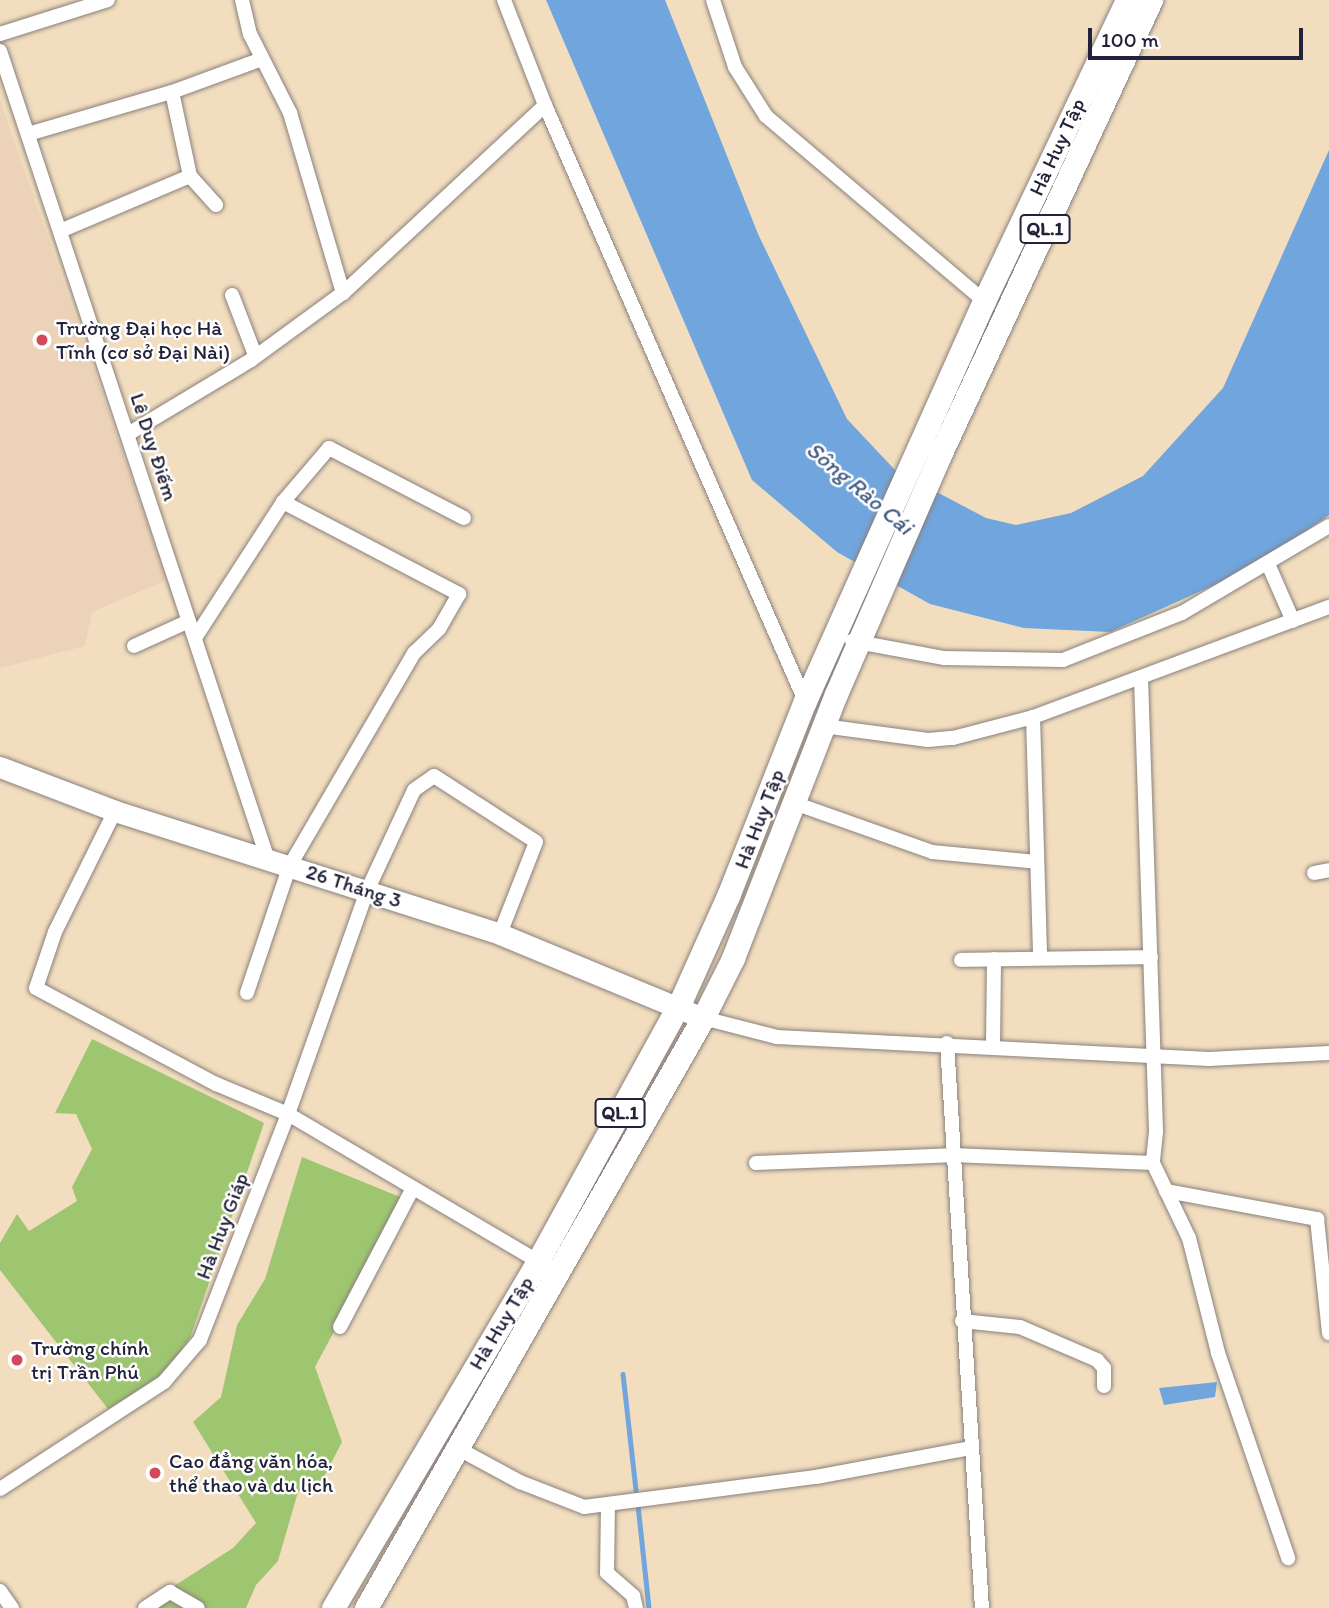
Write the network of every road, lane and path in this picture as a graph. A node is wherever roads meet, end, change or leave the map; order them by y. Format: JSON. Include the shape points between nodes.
{"nodes":[{"id":1,"x":242,"y":0,"type":"edge"},
{"id":2,"x":503,"y":0,"type":"edge"},
{"id":3,"x":713,"y":0,"type":"edge"},
{"id":4,"x":1127,"y":0,"type":"edge"},
{"id":5,"x":1151,"y":0,"type":"edge"},
{"id":6,"x":110,"y":1,"type":"edge"},
{"id":7,"x":0,"y":34,"type":"edge"},
{"id":8,"x":0,"y":51,"type":"edge"},
{"id":9,"x":262,"y":59,"type":"junction"},
{"id":10,"x":3,"y":69,"type":"edge"},
{"id":11,"x":172,"y":92,"type":"junction"},
{"id":12,"x":545,"y":105,"type":"junction"},
{"id":13,"x":28,"y":134,"type":"junction"},
{"id":14,"x":190,"y":176,"type":"junction"},
{"id":15,"x":216,"y":205,"type":"dead end"},
{"id":16,"x":60,"y":231,"type":"junction"},
{"id":17,"x":343,"y":293,"type":"junction"},
{"id":18,"x":232,"y":295,"type":"dead end"},
{"id":19,"x":984,"y":301,"type":"junction"},
{"id":20,"x":255,"y":355,"type":"junction"},
{"id":21,"x":128,"y":434,"type":"junction"},
{"id":22,"x":929,"y":453,"type":"junction"},
{"id":23,"x":283,"y":502,"type":"junction"},
{"id":24,"x":464,"y":519,"type":"dead end"},
{"id":25,"x":1329,"y":526,"type":"edge"},
{"id":26,"x":1268,"y":564,"type":"junction"},
{"id":27,"x":1329,"y":607,"type":"edge"},
{"id":28,"x":189,"y":621,"type":"junction"},
{"id":29,"x":1293,"y":621,"type":"junction"},
{"id":30,"x":195,"y":638,"type":"junction"},
{"id":31,"x":848,"y":640,"type":"junction"},
{"id":32,"x":134,"y":646,"type":"dead end"},
{"id":33,"x":1141,"y":678,"type":"junction"},
{"id":34,"x":805,"y":701,"type":"junction"},
{"id":35,"x":1032,"y":717,"type":"junction"},
{"id":36,"x":823,"y":726,"type":"junction"},
{"id":37,"x":0,"y":767,"type":"edge"},
{"id":38,"x":794,"y":803,"type":"junction"},
{"id":39,"x":115,"y":811,"type":"junction"},
{"id":40,"x":267,"y":858,"type":"junction"},
{"id":41,"x":1037,"y":862,"type":"junction"},
{"id":42,"x":290,"y":865,"type":"junction"},
{"id":43,"x":367,"y":891,"type":"junction"},
{"id":44,"x":500,"y":934,"type":"junction"},
{"id":45,"x":1151,"y":957,"type":"junction"},
{"id":46,"x":1040,"y":958,"type":"junction"},
{"id":47,"x":994,"y":959,"type":"junction"},
{"id":48,"x":961,"y":960,"type":"dead end"},
{"id":49,"x":247,"y":993,"type":"dead end"},
{"id":50,"x":679,"y":1005,"type":"junction"},
{"id":51,"x":704,"y":1018,"type":"junction"},
{"id":52,"x":947,"y":1043,"type":"junction"},
{"id":53,"x":993,"y":1045,"type":"junction"},
{"id":54,"x":1329,"y":1053,"type":"edge"},
{"id":55,"x":1154,"y":1056,"type":"junction"},
{"id":56,"x":288,"y":1114,"type":"junction"},
{"id":57,"x":951,"y":1155,"type":"junction"},
{"id":58,"x":756,"y":1163,"type":"dead end"},
{"id":59,"x":1153,"y":1163,"type":"junction"},
{"id":60,"x":413,"y":1188,"type":"junction"},
{"id":61,"x":1166,"y":1191,"type":"junction"},
{"id":62,"x":538,"y":1261,"type":"junction"},
{"id":63,"x":962,"y":1321,"type":"junction"},
{"id":64,"x":340,"y":1327,"type":"dead end"},
{"id":65,"x":1329,"y":1333,"type":"edge"},
{"id":66,"x":1104,"y":1386,"type":"dead end"},
{"id":67,"x":457,"y":1448,"type":"junction"},
{"id":68,"x":971,"y":1448,"type":"junction"},
{"id":69,"x":0,"y":1489,"type":"edge"},
{"id":70,"x":608,"y":1504,"type":"junction"},
{"id":71,"x":1288,"y":1558,"type":"dead end"},
{"id":72,"x":0,"y":1591,"type":"edge"},
{"id":73,"x":12,"y":1608,"type":"edge"},
{"id":74,"x":145,"y":1608,"type":"edge"},
{"id":75,"x":198,"y":1608,"type":"edge"},
{"id":76,"x":333,"y":1608,"type":"edge"},
{"id":77,"x":366,"y":1608,"type":"edge"},
{"id":78,"x":636,"y":1608,"type":"edge"},
{"id":79,"x":982,"y":1608,"type":"edge"}],
"edges":[{"from":1,"to":9,"type":"street"},
{"from":2,"to":12,"type":"street"},
{"from":3,"to":19,"type":"street","via":[[735,67],[766,116]]},
{"from":4,"to":19,"type":"main road","name":"Hà Huy Tập","number":"QL.1"},
{"from":5,"to":22,"type":"main road","name":"Hà Huy Tập","number":"QL.1"},
{"from":6,"to":7,"type":"street"},
{"from":8,"to":10,"type":"street","name":"Lê Duy Điếm"},
{"from":9,"to":11,"type":"street"},
{"from":9,"to":17,"type":"street","via":[[290,113]]},
{"from":10,"to":13,"type":"street","name":"Lê Duy Điếm"},
{"from":11,"to":13,"type":"street"},
{"from":11,"to":14,"type":"street"},
{"from":12,"to":17,"type":"street"},
{"from":12,"to":34,"type":"street"},
{"from":13,"to":16,"type":"street","name":"Lê Duy Điếm"},
{"from":14,"to":15,"type":"street"},
{"from":14,"to":16,"type":"street"},
{"from":16,"to":21,"type":"street","name":"Lê Duy Điếm"},
{"from":17,"to":20,"type":"street"},
{"from":18,"to":20,"type":"street"},
{"from":19,"to":22,"type":"main road","name":"Hà Huy Tập","number":"QL.1"},
{"from":20,"to":21,"type":"street"},
{"from":21,"to":28,"type":"street","name":"Lê Duy Điếm"},
{"from":22,"to":31,"type":"main road","name":"Hà Huy Tập","number":"QL.1"},
{"from":23,"to":24,"type":"street","via":[[329,448]]},
{"from":23,"to":30,"type":"street"},
{"from":23,"to":42,"type":"street","via":[[459,594],[439,629],[414,653]]},
{"from":25,"to":26,"type":"street"},
{"from":26,"to":29,"type":"street"},
{"from":26,"to":31,"type":"street","via":[[1182,613],[1053,662],[944,658]]},
{"from":27,"to":29,"type":"street"},
{"from":28,"to":30,"type":"street","name":"Lê Duy Điếm"},
{"from":28,"to":32,"type":"street"},
{"from":29,"to":33,"type":"street"},
{"from":30,"to":40,"type":"street","name":"Lê Duy Điếm"},
{"from":31,"to":34,"type":"main road","name":"Hà Huy Tập","number":"QL.1"},
{"from":31,"to":36,"type":"main road","name":"Hà Huy Tập","number":"QL.1"},
{"from":33,"to":35,"type":"street"},
{"from":33,"to":45,"type":"street"},
{"from":34,"to":50,"type":"main road","name":"Hà Huy Tập","number":"QL.1","via":[[728,896]]},
{"from":35,"to":36,"type":"street","via":[[928,740]]},
{"from":35,"to":41,"type":"street"},
{"from":36,"to":38,"type":"main road","name":"Hà Huy Tập","number":"QL.1"},
{"from":37,"to":39,"type":"street","name":"26 Tháng 3"},
{"from":38,"to":41,"type":"street","via":[[932,852]]},
{"from":38,"to":51,"type":"main road","name":"Hà Huy Tập","number":"QL.1"},
{"from":39,"to":40,"type":"street","name":"26 Tháng 3"},
{"from":39,"to":56,"type":"street","via":[[55,932],[36,988],[216,1084]]},
{"from":40,"to":42,"type":"street","name":"26 Tháng 3"},
{"from":41,"to":46,"type":"street"},
{"from":42,"to":43,"type":"street","name":"26 Tháng 3"},
{"from":42,"to":49,"type":"street"},
{"from":43,"to":44,"type":"street","name":"26 Tháng 3"},
{"from":43,"to":44,"type":"street","name":"Hà Huy Giáp","via":[[414,790],[434,776],[536,842]]},
{"from":43,"to":56,"type":"street","name":"Hà Huy Giáp"},
{"from":44,"to":50,"type":"street","name":"26 Tháng 3"},
{"from":45,"to":46,"type":"street"},
{"from":45,"to":55,"type":"street"},
{"from":46,"to":47,"type":"street"},
{"from":47,"to":48,"type":"street"},
{"from":47,"to":53,"type":"street"},
{"from":50,"to":51,"type":"street","name":"26 Tháng 3"},
{"from":50,"to":62,"type":"main road","name":"Hà Huy Tập","number":"QL.1"},
{"from":51,"to":52,"type":"street","via":[[777,1037]]},
{"from":51,"to":67,"type":"main road","name":"Hà Huy Tập","number":"QL.1"},
{"from":52,"to":53,"type":"street"},
{"from":52,"to":57,"type":"street"},
{"from":53,"to":55,"type":"street"},
{"from":54,"to":55,"type":"street","via":[[1209,1059]]},
{"from":55,"to":59,"type":"street"},
{"from":56,"to":60,"type":"street"},
{"from":56,"to":69,"type":"street","name":"Hà Huy Giáp","via":[[200,1340],[183,1364],[164,1382]]},
{"from":57,"to":58,"type":"street"},
{"from":57,"to":59,"type":"street"},
{"from":57,"to":63,"type":"street"},
{"from":59,"to":61,"type":"street"},
{"from":60,"to":62,"type":"street"},
{"from":60,"to":64,"type":"street"},
{"from":61,"to":65,"type":"street","via":[[1317,1219]]},
{"from":61,"to":71,"type":"street","via":[[1189,1238],[1218,1353]]},
{"from":62,"to":76,"type":"main road","name":"Hà Huy Tập","number":"QL.1"},
{"from":63,"to":66,"type":"street","via":[[1020,1327],[1097,1360],[1104,1368]]},
{"from":63,"to":68,"type":"street"},
{"from":67,"to":70,"type":"street","via":[[565,1502],[584,1507]]},
{"from":67,"to":77,"type":"main road","name":"Hà Huy Tập","number":"QL.1"},
{"from":68,"to":70,"type":"street","via":[[816,1477]]},
{"from":68,"to":79,"type":"street"},
{"from":70,"to":78,"type":"street","via":[[607,1573],[633,1596]]},
{"from":72,"to":73,"type":"street"},
{"from":74,"to":75,"type":"street","via":[[170,1592]]}]}
